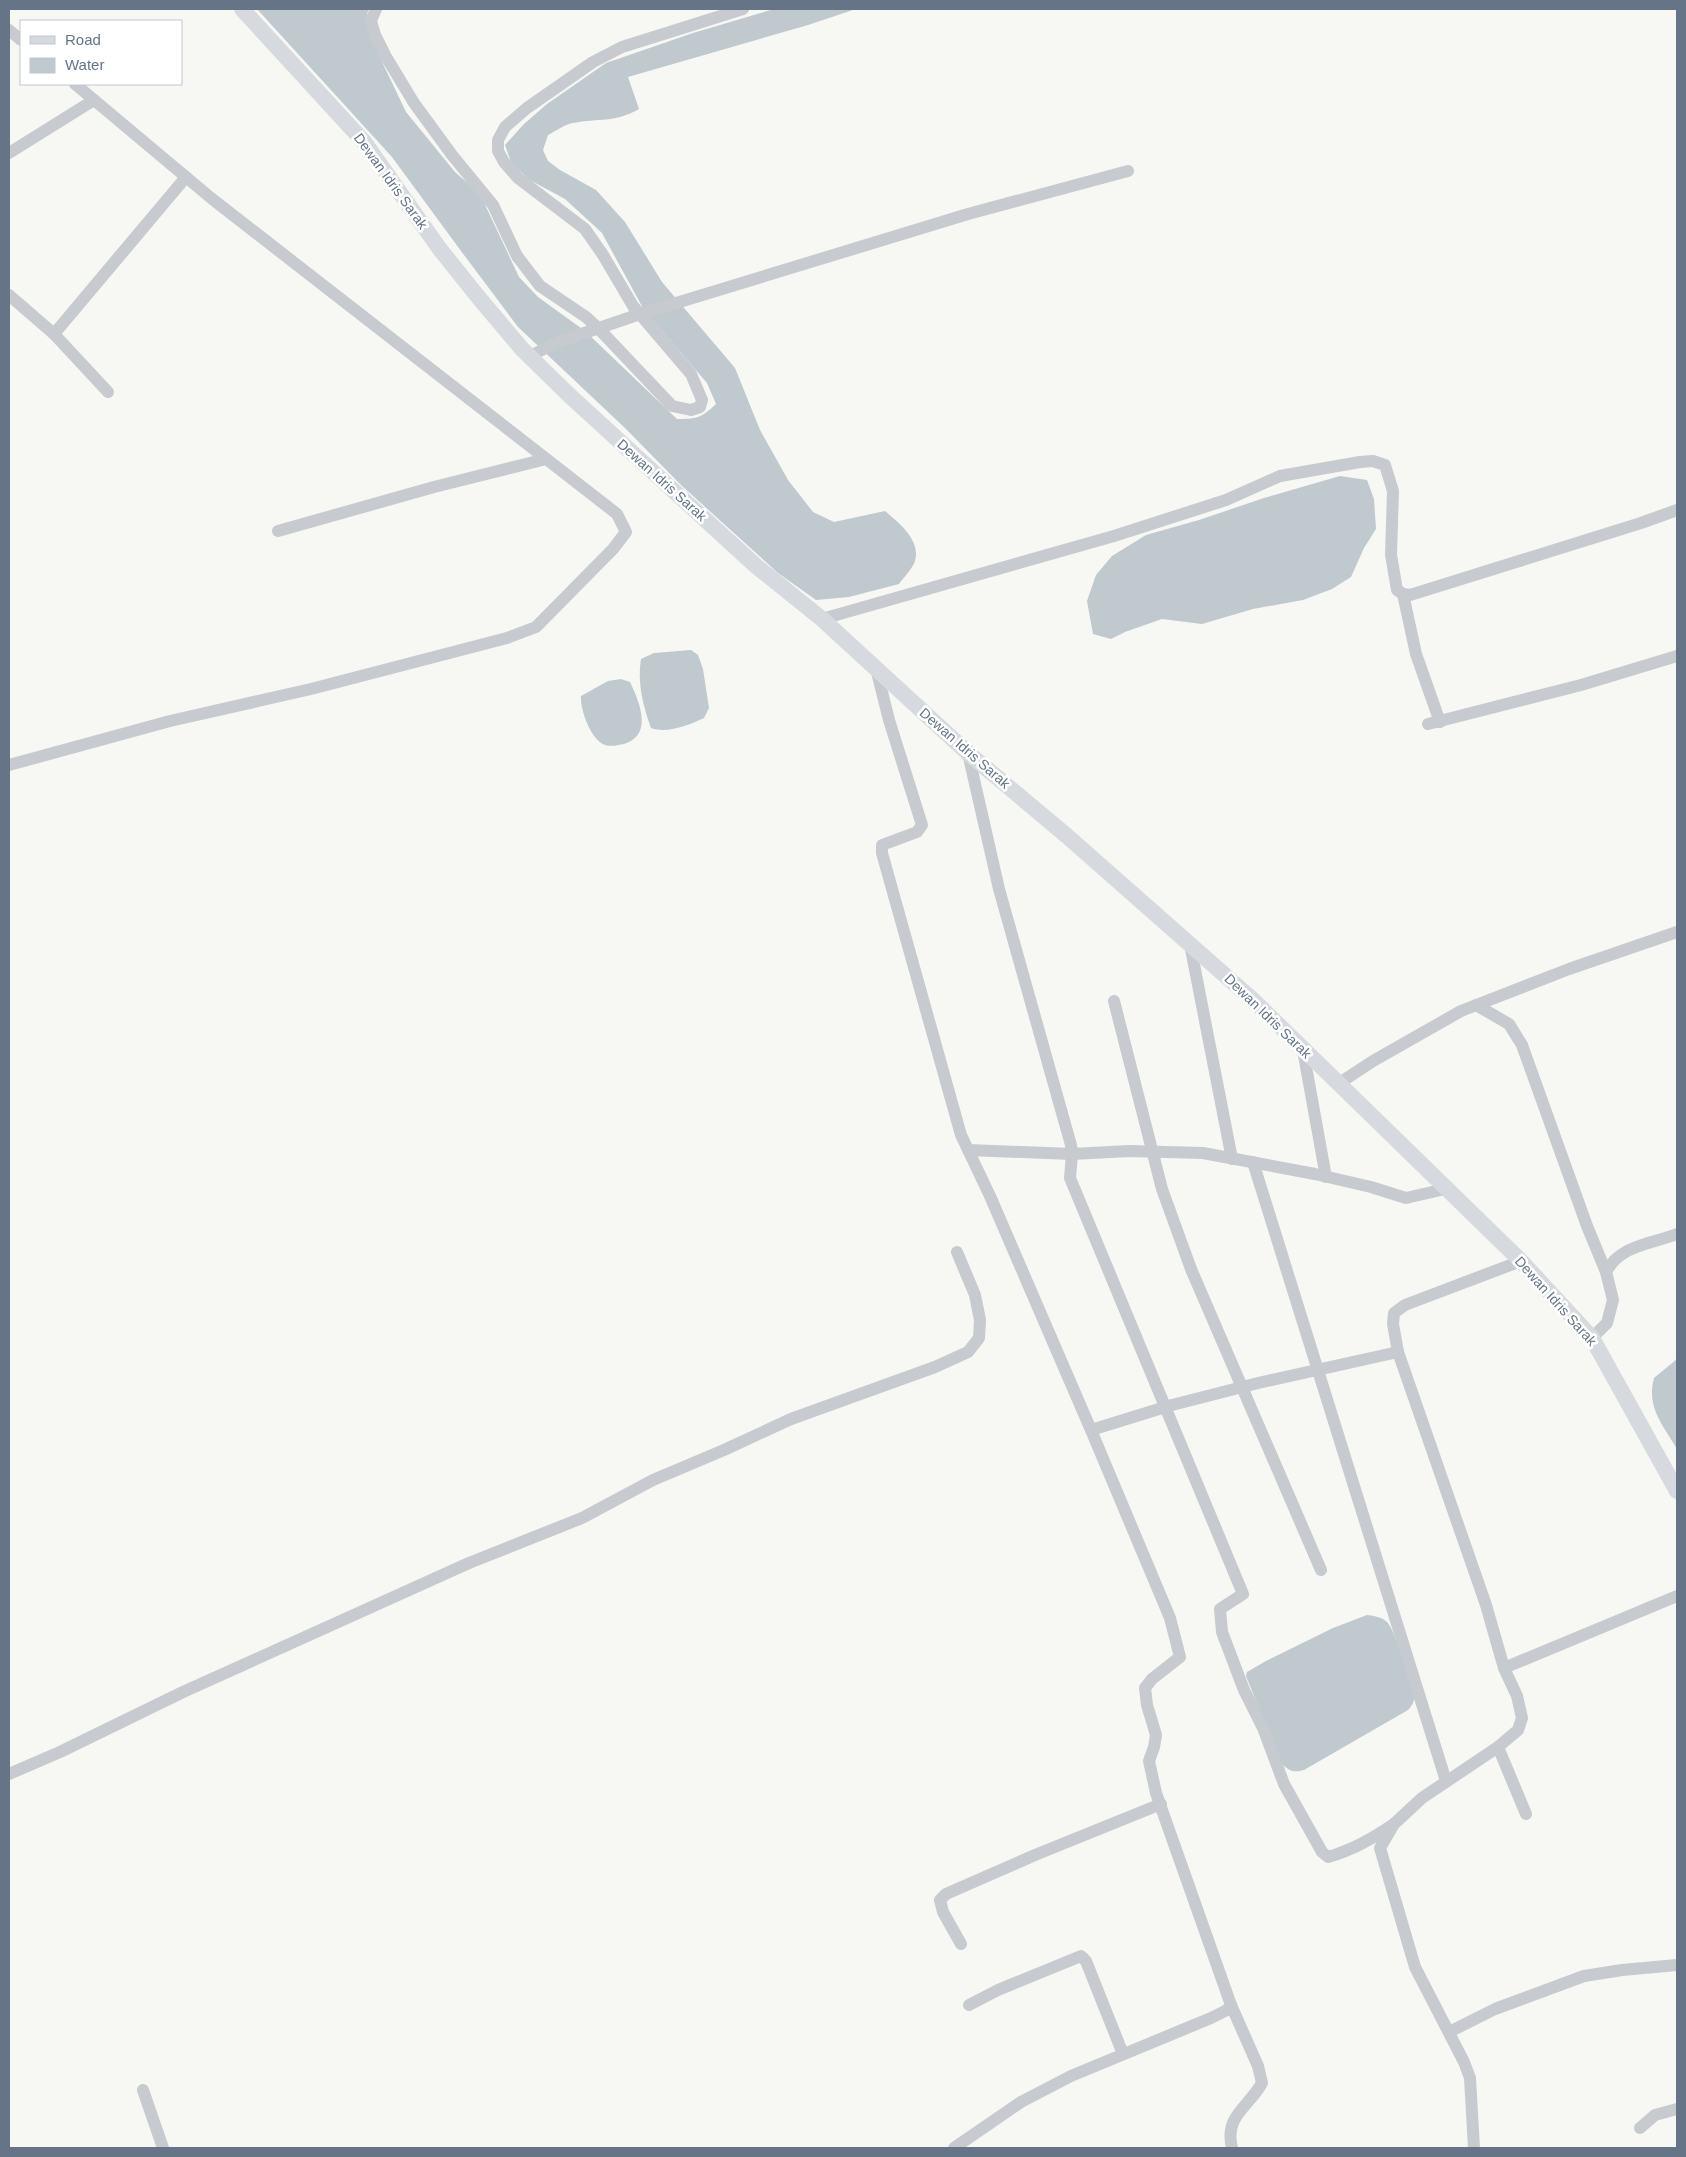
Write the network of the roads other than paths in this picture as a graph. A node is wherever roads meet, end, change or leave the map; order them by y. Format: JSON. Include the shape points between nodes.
{"nodes":[{"id":1,"x":242,"y":9,"type":"edge"},
{"id":2,"x":376,"y":9,"type":"edge"},
{"id":3,"x":743,"y":9,"type":"edge"},
{"id":4,"x":9,"y":30,"type":"edge"},
{"id":5,"x":20,"y":39,"type":"edge"},
{"id":6,"x":76,"y":85,"type":"edge"},
{"id":7,"x":94,"y":100,"type":"junction"},
{"id":8,"x":9,"y":153,"type":"edge"},
{"id":9,"x":1128,"y":171,"type":"dead end"},
{"id":10,"x":186,"y":176,"type":"junction"},
{"id":11,"x":9,"y":295,"type":"edge"},
{"id":12,"x":640,"y":314,"type":"junction"},
{"id":13,"x":599,"y":329,"type":"junction"},
{"id":14,"x":54,"y":334,"type":"junction"},
{"id":15,"x":530,"y":356,"type":"junction"},
{"id":16,"x":108,"y":392,"type":"dead end"},
{"id":17,"x":546,"y":459,"type":"junction"},
{"id":18,"x":1677,"y":510,"type":"edge"},
{"id":19,"x":278,"y":531,"type":"dead end"},
{"id":20,"x":1403,"y":594,"type":"junction"},
{"id":21,"x":822,"y":619,"type":"junction"},
{"id":22,"x":1677,"y":656,"type":"edge"},
{"id":23,"x":876,"y":668,"type":"junction"},
{"id":24,"x":968,"y":753,"type":"junction"},
{"id":25,"x":9,"y":765,"type":"edge"},
{"id":26,"x":1677,"y":932,"type":"edge"},
{"id":27,"x":1190,"y":944,"type":"junction"},
{"id":28,"x":1114,"y":1001,"type":"dead end"},
{"id":29,"x":1476,"y":1005,"type":"junction"},
{"id":30,"x":1303,"y":1050,"type":"junction"},
{"id":31,"x":1338,"y":1084,"type":"junction"},
{"id":32,"x":968,"y":1150,"type":"junction"},
{"id":33,"x":1153,"y":1152,"type":"junction"},
{"id":34,"x":1072,"y":1154,"type":"junction"},
{"id":35,"x":1232,"y":1159,"type":"junction"},
{"id":36,"x":1253,"y":1162,"type":"junction"},
{"id":37,"x":1326,"y":1177,"type":"junction"},
{"id":38,"x":1445,"y":1189,"type":"junction"},
{"id":39,"x":1677,"y":1234,"type":"edge"},
{"id":40,"x":957,"y":1252,"type":"dead end"},
{"id":41,"x":1521,"y":1261,"type":"junction"},
{"id":42,"x":1606,"y":1272,"type":"junction"},
{"id":43,"x":1592,"y":1338,"type":"junction"},
{"id":44,"x":1398,"y":1352,"type":"junction"},
{"id":45,"x":1316,"y":1370,"type":"junction"},
{"id":46,"x":1242,"y":1387,"type":"junction"},
{"id":47,"x":1165,"y":1408,"type":"junction"},
{"id":48,"x":1091,"y":1430,"type":"junction"},
{"id":49,"x":1677,"y":1492,"type":"edge"},
{"id":50,"x":1321,"y":1570,"type":"dead end"},
{"id":51,"x":1677,"y":1596,"type":"edge"},
{"id":52,"x":1504,"y":1668,"type":"junction"},
{"id":53,"x":1498,"y":1747,"type":"junction"},
{"id":54,"x":9,"y":1774,"type":"edge"},
{"id":55,"x":1446,"y":1781,"type":"junction"},
{"id":56,"x":1161,"y":1804,"type":"junction"},
{"id":57,"x":1526,"y":1814,"type":"dead end"},
{"id":58,"x":1394,"y":1824,"type":"junction"},
{"id":59,"x":1369,"y":1841,"type":"junction"},
{"id":60,"x":1380,"y":1848,"type":"junction"},
{"id":61,"x":961,"y":1944,"type":"dead end"},
{"id":62,"x":1677,"y":1965,"type":"edge"},
{"id":63,"x":969,"y":2005,"type":"dead end"},
{"id":64,"x":1231,"y":2005,"type":"junction"},
{"id":65,"x":1449,"y":2032,"type":"junction"},
{"id":66,"x":1123,"y":2054,"type":"junction"},
{"id":67,"x":143,"y":2090,"type":"dead end"},
{"id":68,"x":1677,"y":2109,"type":"edge"},
{"id":69,"x":1640,"y":2128,"type":"dead end"},
{"id":70,"x":163,"y":2148,"type":"edge"},
{"id":71,"x":954,"y":2148,"type":"edge"},
{"id":72,"x":1232,"y":2148,"type":"edge"},
{"id":73,"x":1474,"y":2148,"type":"edge"}],
"edges":[{"from":1,"to":15,"type":"main road","name":"Dewan Idris Sarak","via":[[365,143],[439,248]]},
{"from":2,"to":13,"type":"street","via":[[372,21],[385,55],[414,103],[493,205],[517,256],[540,286]]},
{"from":3,"to":12,"type":"street","via":[[622,47],[593,62],[527,108],[505,127],[498,140],[498,151],[518,178],[585,229]]},
{"from":4,"to":5,"type":"street"},
{"from":6,"to":7,"type":"street"},
{"from":7,"to":8,"type":"street"},
{"from":7,"to":10,"type":"street"},
{"from":9,"to":12,"type":"street","via":[[968,214]]},
{"from":10,"to":14,"type":"street"},
{"from":10,"to":17,"type":"street"},
{"from":11,"to":14,"type":"street"},
{"from":12,"to":13,"type":"street"},
{"from":12,"to":13,"type":"street","via":[[691,374],[702,400],[700,407],[691,410],[672,406]]},
{"from":13,"to":15,"type":"street","via":[[558,342]]},
{"from":14,"to":16,"type":"street"},
{"from":15,"to":21,"type":"main road","name":"Dewan Idris Sarak","via":[[756,566]]},
{"from":17,"to":19,"type":"street"},
{"from":17,"to":25,"type":"street","via":[[617,514],[626,532],[536,627],[507,638],[311,689],[170,721]]},
{"from":18,"to":20,"type":"street","via":[[1460,580],[1410,595]]},
{"from":20,"to":21,"type":"street","via":[[1397,590],[1391,555],[1393,490],[1385,465],[1373,461],[1280,476],[1226,500],[1114,536]]},
{"from":20,"to":22,"type":"street","via":[[1434,723]]},
{"from":21,"to":23,"type":"main road","name":"Dewan Idris Sarak"},
{"from":23,"to":24,"type":"main road","name":"Dewan Idris Sarak"},
{"from":23,"to":32,"type":"street","via":[[922,825],[917,832],[882,845],[882,853],[934,1046]]},
{"from":24,"to":27,"type":"main road","name":"Dewan Idris Sarak"},
{"from":24,"to":34,"type":"street","via":[[999,889]]},
{"from":26,"to":29,"type":"street"},
{"from":27,"to":30,"type":"main road","name":"Dewan Idris Sarak"},
{"from":27,"to":35,"type":"street"},
{"from":28,"to":33,"type":"street"},
{"from":29,"to":31,"type":"street","via":[[1373,1061]]},
{"from":29,"to":42,"type":"street","via":[[1509,1024],[1522,1045]]},
{"from":30,"to":31,"type":"main road","name":"Dewan Idris Sarak"},
{"from":30,"to":37,"type":"street"},
{"from":31,"to":38,"type":"main road","name":"Dewan Idris Sarak"},
{"from":32,"to":34,"type":"street"},
{"from":32,"to":48,"type":"street"},
{"from":33,"to":34,"type":"street","via":[[1129,1150]]},
{"from":33,"to":35,"type":"street","via":[[1203,1153]]},
{"from":33,"to":46,"type":"street","via":[[1162,1189],[1191,1269]]},
{"from":34,"to":47,"type":"street","via":[[1070,1178]]},
{"from":35,"to":36,"type":"street"},
{"from":36,"to":37,"type":"street"},
{"from":36,"to":45,"type":"street"},
{"from":37,"to":38,"type":"street","via":[[1406,1198]]},
{"from":38,"to":41,"type":"main road","name":"Dewan Idris Sarak"},
{"from":39,"to":42,"type":"street","via":[[1628,1250],[1612,1260]]},
{"from":40,"to":54,"type":"street","via":[[980,1320],[978,1338],[968,1352],[791,1419],[652,1480],[582,1518],[469,1562]]},
{"from":41,"to":43,"type":"main road","name":"Dewan Idris Sarak"},
{"from":41,"to":44,"type":"street","via":[[1394,1312]]},
{"from":42,"to":43,"type":"street","via":[[1613,1300],[1607,1323]]},
{"from":43,"to":49,"type":"main road","name":"Dewan Idris Sarak"},
{"from":44,"to":45,"type":"street"},
{"from":44,"to":52,"type":"street","via":[[1486,1605]]},
{"from":45,"to":46,"type":"street"},
{"from":45,"to":55,"type":"street"},
{"from":46,"to":47,"type":"street"},
{"from":46,"to":50,"type":"street"},
{"from":47,"to":48,"type":"street"},
{"from":47,"to":59,"type":"street","via":[[1243,1594],[1220,1609],[1222,1632],[1284,1784],[1322,1852],[1328,1857]]},
{"from":48,"to":56,"type":"street","via":[[1170,1618],[1180,1657],[1152,1679],[1146,1688],[1156,1735],[1149,1760]]},
{"from":51,"to":52,"type":"street"},
{"from":52,"to":53,"type":"street","via":[[1517,1696],[1522,1718],[1518,1730]]},
{"from":53,"to":55,"type":"street"},
{"from":53,"to":57,"type":"street"},
{"from":55,"to":58,"type":"street"},
{"from":56,"to":61,"type":"street","via":[[946,1894],[940,1900],[943,1912]]},
{"from":56,"to":64,"type":"street"},
{"from":58,"to":59,"type":"street"},
{"from":58,"to":60,"type":"street"},
{"from":59,"to":60,"type":"street"},
{"from":60,"to":65,"type":"street","via":[[1415,1967]]},
{"from":62,"to":65,"type":"street","via":[[1584,1976],[1495,2009]]},
{"from":63,"to":66,"type":"street","via":[[1081,1956],[1089,1968]]},
{"from":64,"to":66,"type":"street","via":[[1211,2018]]},
{"from":64,"to":72,"type":"street","via":[[1258,2066],[1262,2083],[1252,2099],[1235,2115],[1230,2137]]},
{"from":65,"to":73,"type":"street","via":[[1470,2078]]},
{"from":66,"to":71,"type":"street","via":[[1021,2102]]},
{"from":67,"to":70,"type":"street"},
{"from":68,"to":69,"type":"street","via":[[1655,2115]]}]}
